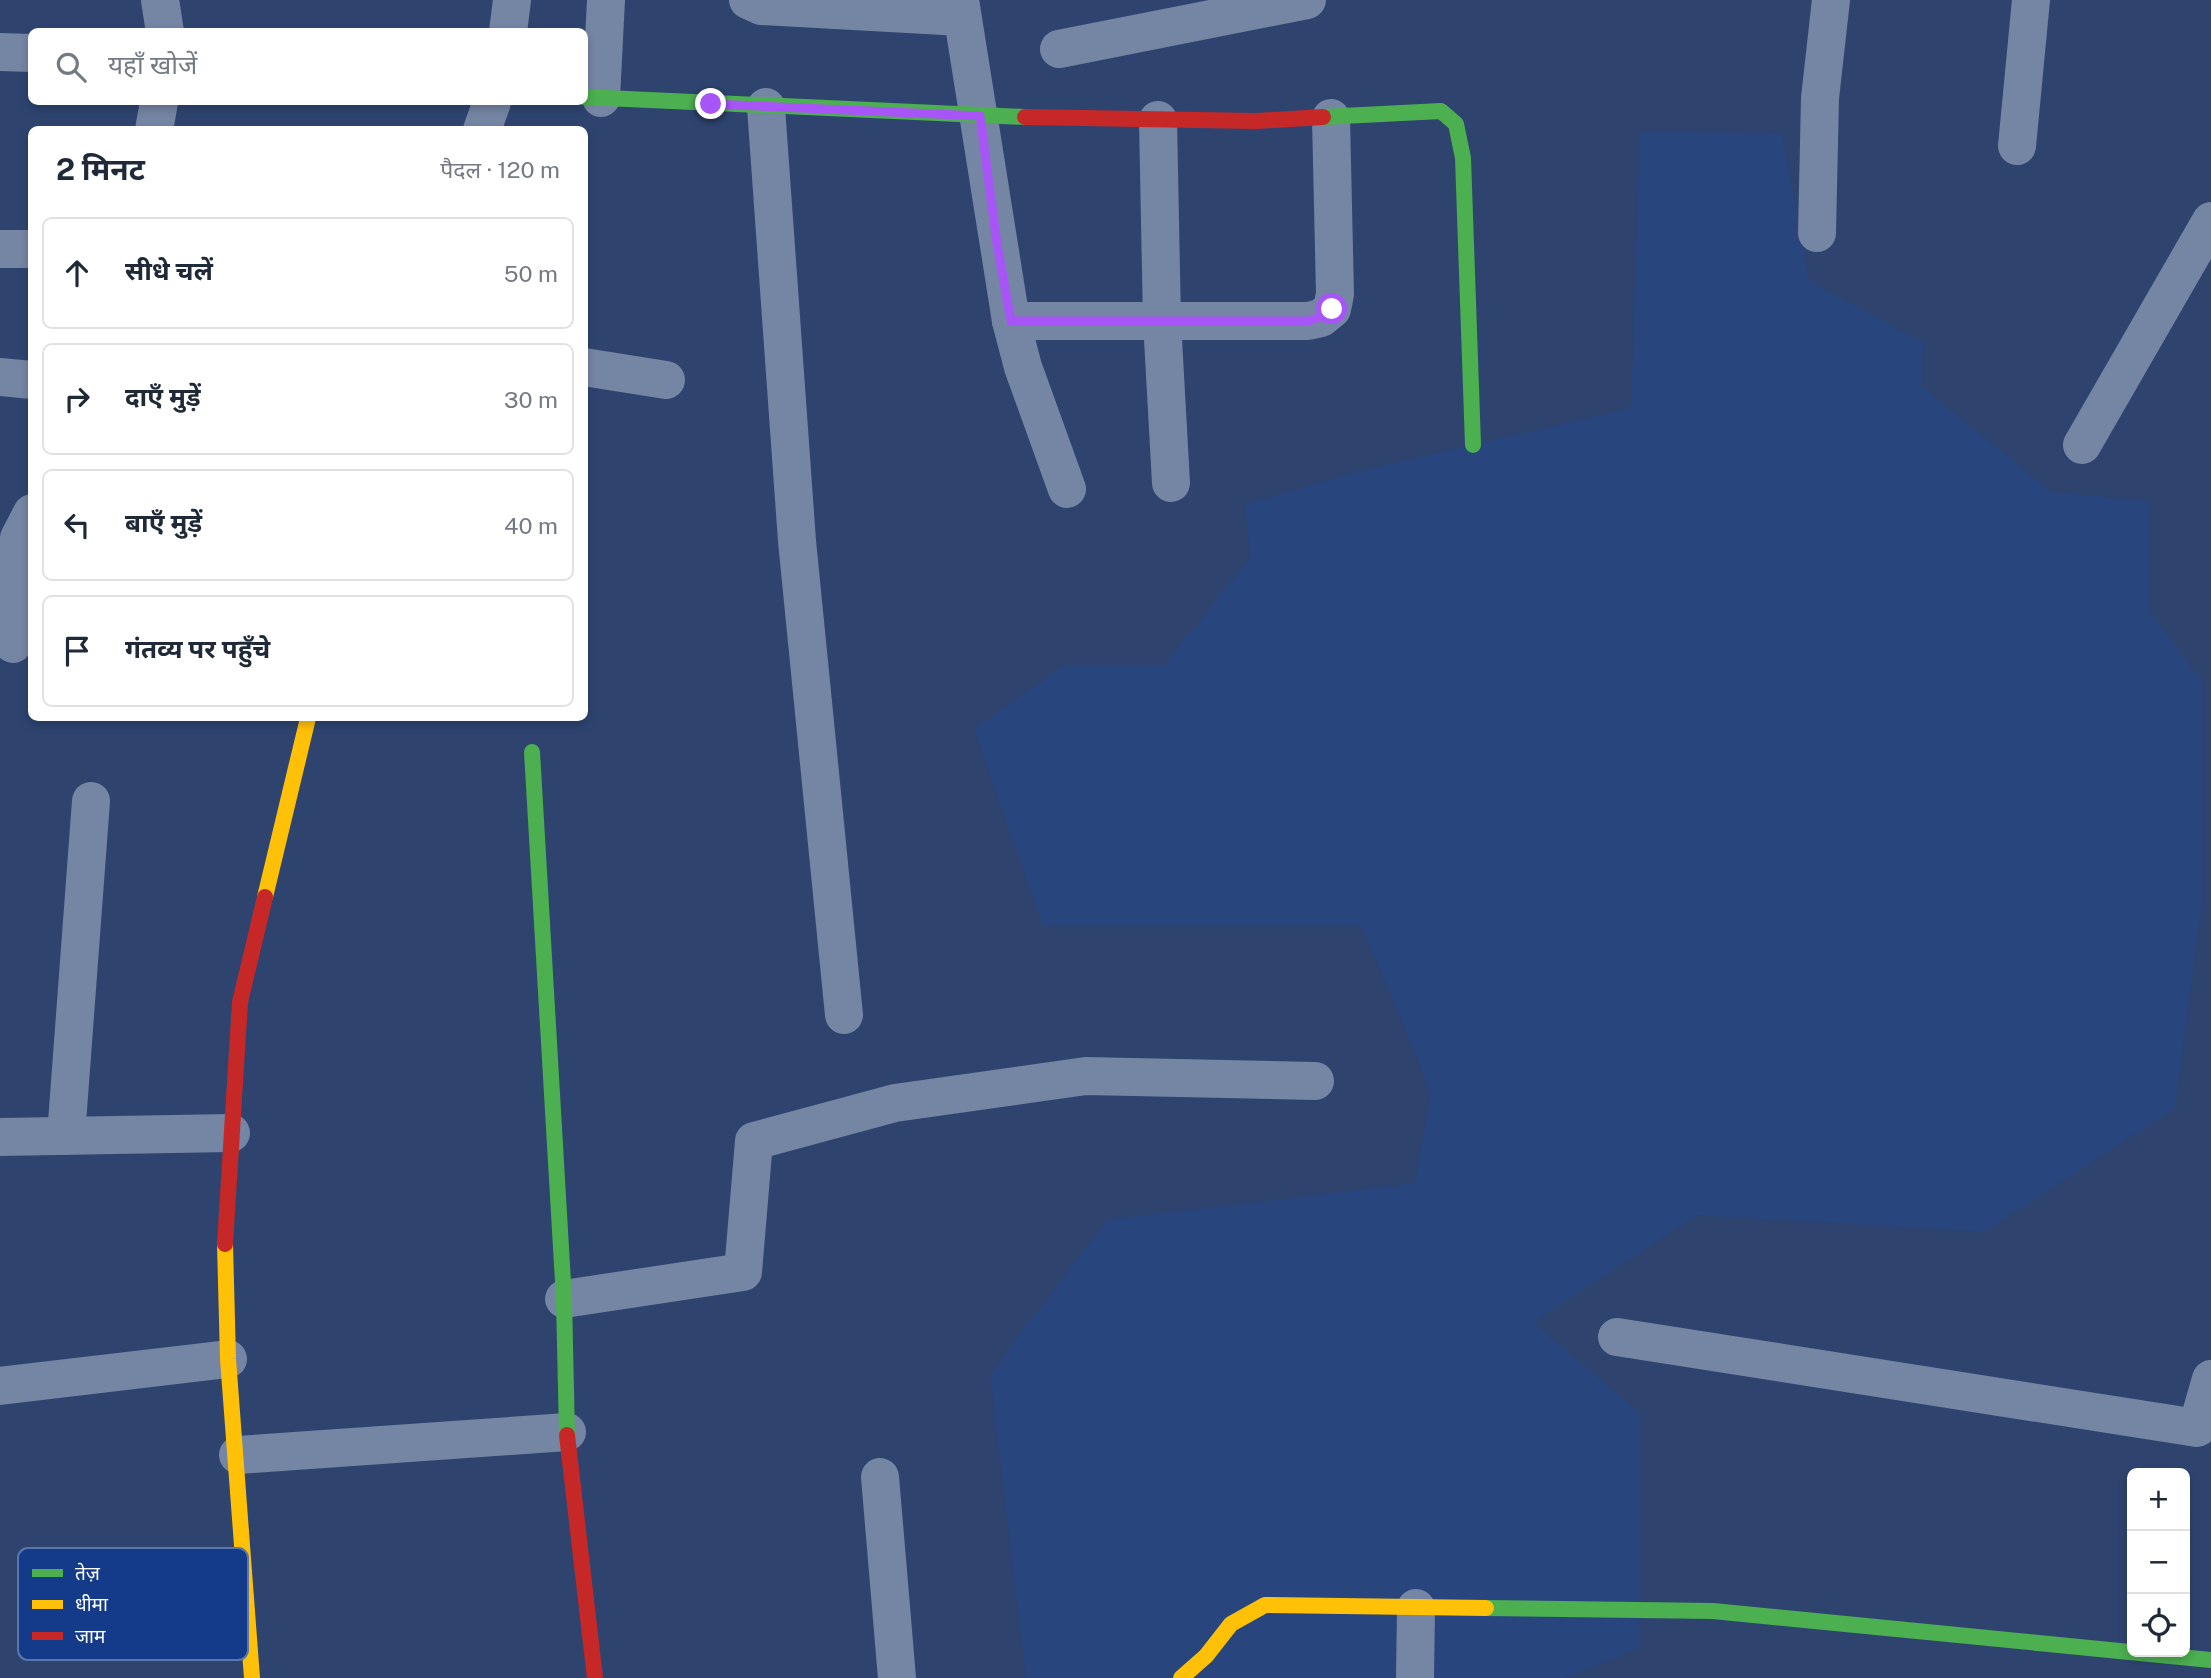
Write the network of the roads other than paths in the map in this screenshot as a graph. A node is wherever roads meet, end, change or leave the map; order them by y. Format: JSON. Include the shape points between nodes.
{"nodes":[{"id":1,"x":160,"y":0,"type":"edge"},
{"id":2,"x":512,"y":0,"type":"edge"},
{"id":3,"x":606,"y":0,"type":"edge"},
{"id":4,"x":748,"y":0,"type":"edge"},
{"id":5,"x":1307,"y":0,"type":"edge"},
{"id":6,"x":1831,"y":0,"type":"edge"},
{"id":7,"x":2031,"y":0,"type":"edge"},
{"id":8,"x":961,"y":8,"type":"edge"},
{"id":9,"x":164,"y":28,"type":"edge"},
{"id":10,"x":508,"y":28,"type":"edge"},
{"id":11,"x":1059,"y":49,"type":"dead end"},
{"id":12,"x":0,"y":52,"type":"edge"},
{"id":13,"x":28,"y":52,"type":"edge"},
{"id":14,"x":593,"y":98,"type":"edge"},
{"id":15,"x":158,"y":105,"type":"edge"},
{"id":16,"x":491,"y":105,"type":"edge"},
{"id":17,"x":766,"y":107,"type":"junction"},
{"id":18,"x":980,"y":116,"type":"junction"},
{"id":19,"x":1331,"y":118,"type":"junction"},
{"id":20,"x":1158,"y":120,"type":"junction"},
{"id":21,"x":155,"y":126,"type":"edge"},
{"id":22,"x":483,"y":126,"type":"edge"},
{"id":23,"x":2017,"y":146,"type":"dead end"},
{"id":24,"x":2211,"y":221,"type":"edge"},
{"id":25,"x":1817,"y":233,"type":"dead end"},
{"id":26,"x":28,"y":248,"type":"edge"},
{"id":27,"x":0,"y":249,"type":"edge"},
{"id":28,"x":1011,"y":321,"type":"junction"},
{"id":29,"x":1163,"y":321,"type":"junction"},
{"id":30,"x":588,"y":367,"type":"edge"},
{"id":31,"x":0,"y":377,"type":"edge"},
{"id":32,"x":28,"y":380,"type":"edge"},
{"id":33,"x":666,"y":380,"type":"dead end"},
{"id":34,"x":1474,"y":444,"type":"dead end"},
{"id":35,"x":2082,"y":445,"type":"dead end"},
{"id":36,"x":1171,"y":482,"type":"dead end"},
{"id":37,"x":1067,"y":489,"type":"dead end"},
{"id":38,"x":28,"y":521,"type":"edge"},
{"id":39,"x":13,"y":644,"type":"dead end"},
{"id":40,"x":306,"y":721,"type":"edge"},
{"id":41,"x":532,"y":752,"type":"dead end"},
{"id":42,"x":91,"y":801,"type":"dead end"},
{"id":43,"x":844,"y":1015,"type":"dead end"},
{"id":44,"x":1315,"y":1082,"type":"dead end"},
{"id":45,"x":231,"y":1133,"type":"junction"},
{"id":46,"x":66,"y":1136,"type":"junction"},
{"id":47,"x":0,"y":1137,"type":"edge"},
{"id":48,"x":565,"y":1299,"type":"junction"},
{"id":49,"x":1617,"y":1337,"type":"dead end"},
{"id":50,"x":228,"y":1359,"type":"junction"},
{"id":51,"x":2211,"y":1379,"type":"edge"},
{"id":52,"x":0,"y":1385,"type":"edge"},
{"id":53,"x":2204,"y":1429,"type":"edge"},
{"id":54,"x":566,"y":1432,"type":"junction"},
{"id":55,"x":238,"y":1455,"type":"junction"},
{"id":56,"x":880,"y":1478,"type":"dead end"},
{"id":57,"x":244,"y":1548,"type":"edge"},
{"id":58,"x":1416,"y":1608,"type":"junction"},
{"id":59,"x":248,"y":1614,"type":"edge"},
{"id":60,"x":2211,"y":1660,"type":"edge"},
{"id":61,"x":252,"y":1678,"type":"edge"},
{"id":62,"x":596,"y":1678,"type":"edge"},
{"id":63,"x":897,"y":1678,"type":"edge"},
{"id":64,"x":1181,"y":1678,"type":"edge"},
{"id":65,"x":1415,"y":1678,"type":"edge"}],
"edges":[{"from":1,"to":9,"type":"street"},
{"from":2,"to":10,"type":"street"},
{"from":3,"to":14,"type":"street"},
{"from":4,"to":8,"type":"street","via":[[761,6]]},
{"from":5,"to":11,"type":"street"},
{"from":6,"to":25,"type":"street","via":[[1820,98]]},
{"from":7,"to":23,"type":"street"},
{"from":8,"to":18,"type":"street"},
{"from":12,"to":13,"type":"street"},
{"from":14,"to":17,"type":"street"},
{"from":15,"to":21,"type":"street"},
{"from":16,"to":22,"type":"street"},
{"from":17,"to":18,"type":"street"},
{"from":17,"to":43,"type":"street","via":[[797,541]]},
{"from":18,"to":20,"type":"street"},
{"from":18,"to":28,"type":"street"},
{"from":19,"to":20,"type":"street"},
{"from":19,"to":29,"type":"street","via":[[1332,309],[1308,321]]},
{"from":19,"to":34,"type":"street","via":[[1441,111],[1452,116],[1458,126]]},
{"from":20,"to":29,"type":"street"},
{"from":24,"to":35,"type":"street"},
{"from":26,"to":27,"type":"street"},
{"from":28,"to":29,"type":"street"},
{"from":28,"to":37,"type":"street"},
{"from":29,"to":36,"type":"street"},
{"from":30,"to":33,"type":"street"},
{"from":31,"to":32,"type":"street"},
{"from":38,"to":39,"type":"street","via":[[19,538]]},
{"from":40,"to":45,"type":"street","via":[[240,1002]]},
{"from":41,"to":48,"type":"street"},
{"from":42,"to":46,"type":"street"},
{"from":44,"to":48,"type":"street","via":[[1086,1076],[895,1103],[754,1141],[743,1272]]},
{"from":45,"to":46,"type":"street"},
{"from":45,"to":50,"type":"street","via":[[225,1238]]},
{"from":46,"to":47,"type":"street"},
{"from":48,"to":54,"type":"street"},
{"from":49,"to":53,"type":"street"},
{"from":50,"to":52,"type":"street"},
{"from":50,"to":55,"type":"street"},
{"from":51,"to":53,"type":"street"},
{"from":54,"to":55,"type":"street"},
{"from":54,"to":62,"type":"street"},
{"from":55,"to":57,"type":"street"},
{"from":56,"to":63,"type":"street"},
{"from":58,"to":60,"type":"street","via":[[1713,1611]]},
{"from":58,"to":64,"type":"street","via":[[1265,1605],[1231,1624]]},
{"from":58,"to":65,"type":"street"},
{"from":59,"to":61,"type":"street"}]}
